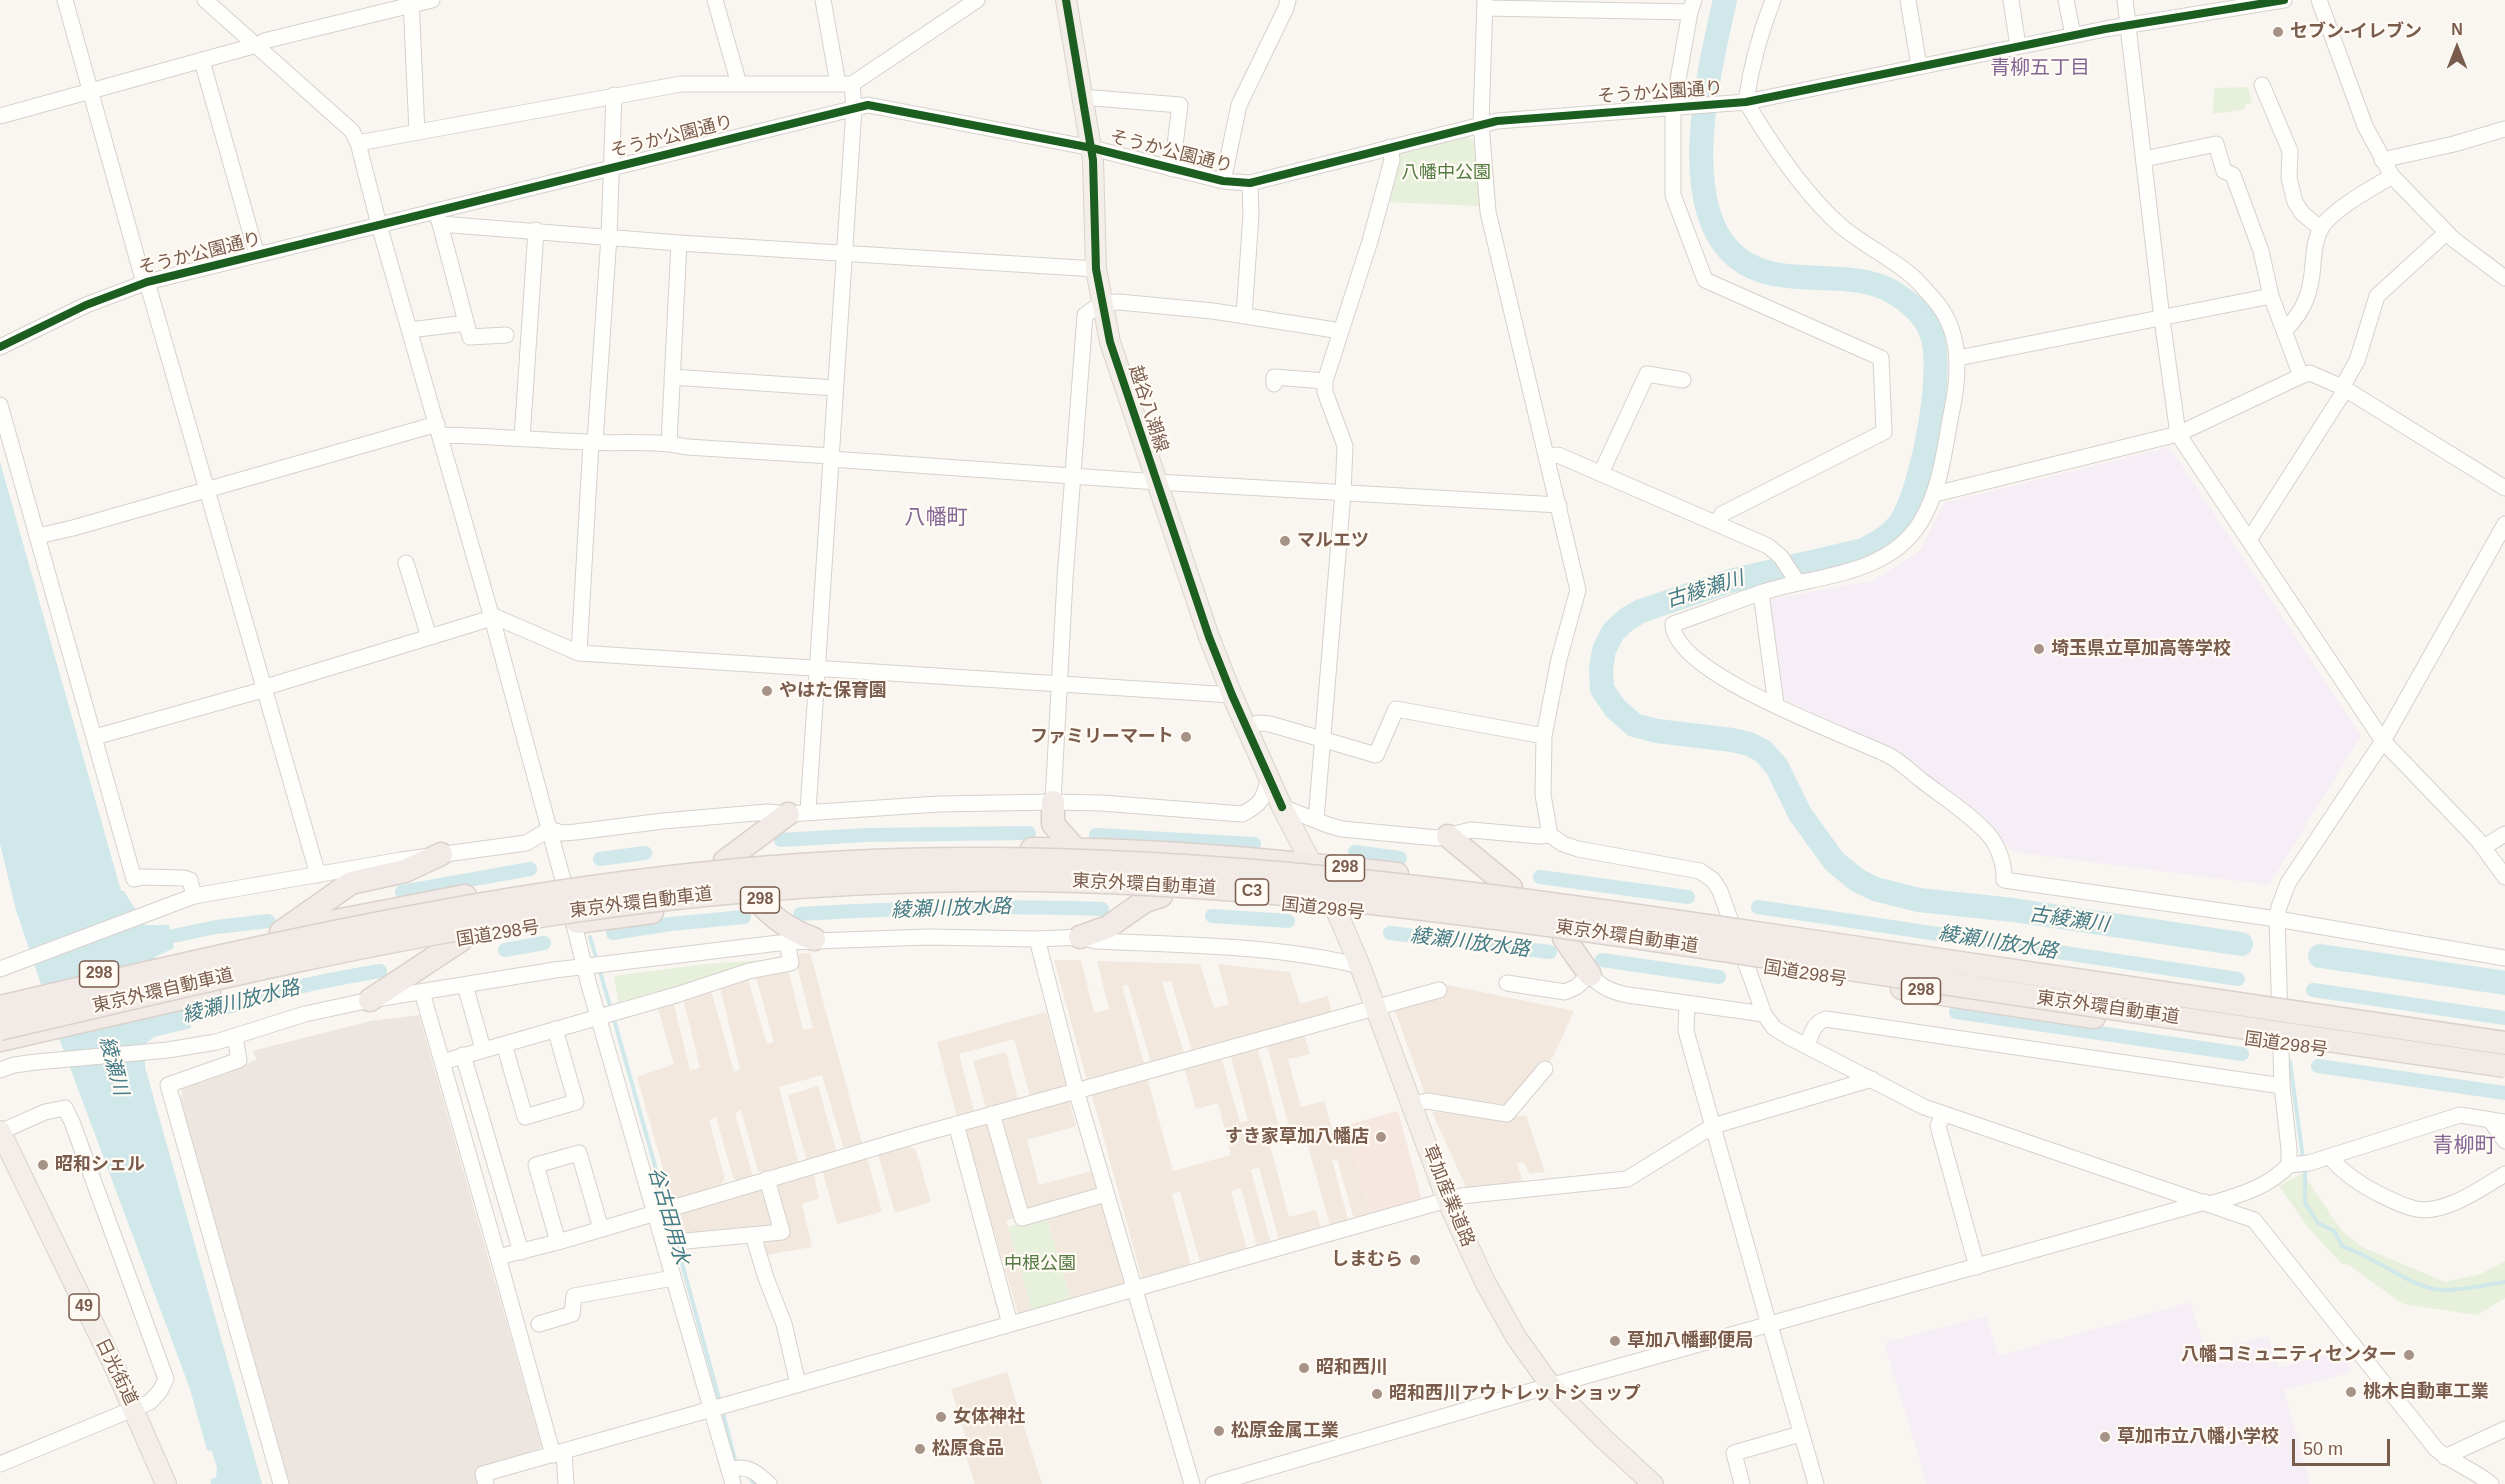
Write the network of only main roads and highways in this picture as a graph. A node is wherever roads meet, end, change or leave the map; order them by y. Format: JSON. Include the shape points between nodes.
{"nodes":[{"id":1,"x":1066,"y":0,"type":"edge"},
{"id":2,"x":1053,"y":802,"type":"road end"},
{"id":3,"x":798,"y":813,"type":"road end"},
{"id":4,"x":1448,"y":836,"type":"road end"},
{"id":5,"x":1075,"y":849,"type":"junction"},
{"id":6,"x":441,"y":854,"type":"road end"},
{"id":7,"x":725,"y":861,"type":"junction"},
{"id":8,"x":1312,"y":864,"type":"junction"},
{"id":9,"x":1511,"y":888,"type":"junction"},
{"id":10,"x":1161,"y":896,"type":"junction"},
{"id":11,"x":757,"y":900,"type":"junction"},
{"id":12,"x":1336,"y":910,"type":"junction"},
{"id":13,"x":281,"y":932,"type":"junction"},
{"id":14,"x":1080,"y":937,"type":"road end"},
{"id":15,"x":1564,"y":938,"type":"junction"},
{"id":16,"x":814,"y":939,"type":"road end"},
{"id":17,"x":461,"y":940,"type":"junction"},
{"id":18,"x":1590,"y":975,"type":"road end"},
{"id":19,"x":5,"y":999,"type":"edge"},
{"id":20,"x":370,"y":1000,"type":"road end"},
{"id":21,"x":0,"y":1029,"type":"edge"},
{"id":22,"x":2505,"y":1033,"type":"edge"},
{"id":23,"x":0,"y":1040,"type":"edge"},
{"id":24,"x":2505,"y":1043,"type":"edge"},
{"id":25,"x":2505,"y":1066,"type":"edge"},
{"id":26,"x":2505,"y":1077,"type":"edge"},
{"id":27,"x":0,"y":1132,"type":"edge"},
{"id":28,"x":166,"y":1484,"type":"edge"},
{"id":29,"x":1653,"y":1484,"type":"edge"}],
"edges":[{"from":1,"to":8,"type":"main road","name":"越谷八潮線","via":[[1092,148],[1096,269],[1113,352],[1209,637],[1245,727]]},
{"from":2,"to":5,"type":"highway","via":[[1053,824]]},
{"from":3,"to":7,"type":"highway"},
{"from":4,"to":9,"type":"highway"},
{"from":5,"to":7,"type":"highway","number":"298","via":[[927,850]]},
{"from":5,"to":8,"type":"highway","number":"298"},
{"from":6,"to":13,"type":"highway","via":[[405,871],[351,883]]},
{"from":7,"to":13,"type":"highway","number":"298","via":[[563,880]]},
{"from":8,"to":9,"type":"highway","number":"298"},
{"from":8,"to":12,"type":"main road","name":"草加産業道路"},
{"from":9,"to":22,"type":"highway","number":"298"},
{"from":10,"to":11,"type":"highway","name":"国道298号","number":"298","via":[[1004,891]]},
{"from":10,"to":12,"type":"highway","name":"国道298号","number":"298"},
{"from":10,"to":14,"type":"highway","via":[[1145,901],[1108,927]]},
{"from":11,"to":16,"type":"highway","via":[[790,930]]},
{"from":11,"to":17,"type":"highway","name":"国道298号","number":"298"},
{"from":12,"to":15,"type":"highway","name":"国道298号","number":"298"},
{"from":12,"to":29,"type":"main road","name":"草加産業道路","via":[[1377,1008],[1447,1200],[1503,1314],[1551,1386]]},
{"from":13,"to":19,"type":"highway","number":"298"},
{"from":15,"to":18,"type":"highway"},
{"from":15,"to":26,"type":"highway","name":"国道298号","number":"298"},
{"from":17,"to":20,"type":"highway"},
{"from":17,"to":23,"type":"highway","name":"国道298号","number":"298","via":[[291,973]]},
{"from":19,"to":24,"type":"highway","name":"東京外環自動車道","number":"C3","bridge":true,"via":[[384,922],[608,885],[810,864],[1059,859],[1236,869],[1488,895]]},
{"from":21,"to":25,"type":"highway","name":"東京外環自動車道","number":"C3","bridge":true,"via":[[284,963],[557,913],[724,892],[811,886],[1049,880],[1210,888],[1431,909]]},
{"from":27,"to":28,"type":"main road","name":"日光街道","number":"49"}]}
